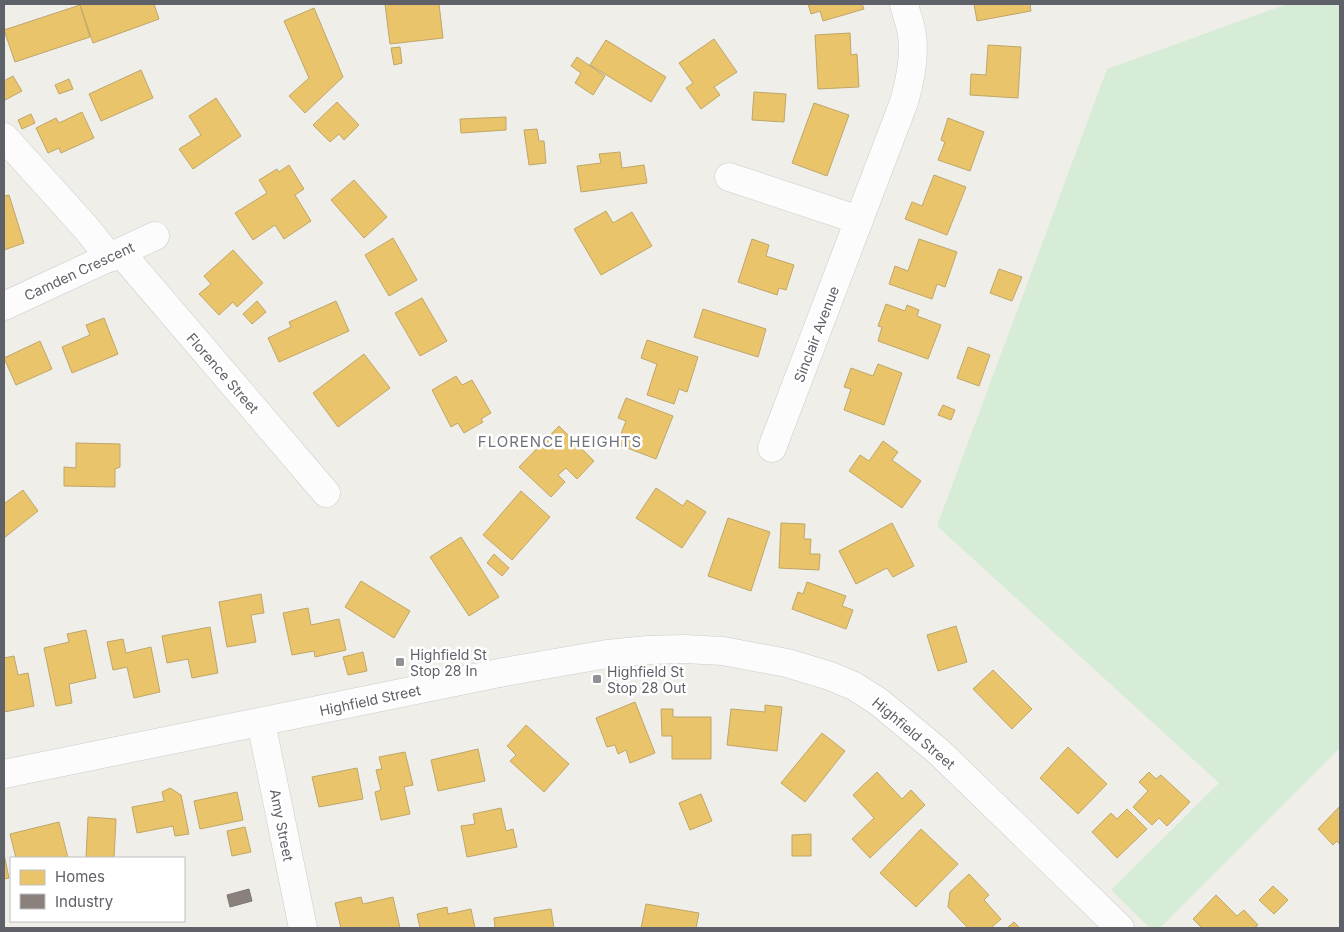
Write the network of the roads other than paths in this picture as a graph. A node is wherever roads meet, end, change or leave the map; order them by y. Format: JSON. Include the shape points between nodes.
{"nodes":[{"id":1,"x":904,"y":4,"type":"edge"},
{"id":2,"x":4,"y":138,"type":"edge"},
{"id":3,"x":729,"y":177,"type":"dead end"},
{"id":4,"x":859,"y":220,"type":"junction"},
{"id":5,"x":155,"y":236,"type":"dead end"},
{"id":6,"x":116,"y":255,"type":"junction"},
{"id":7,"x":4,"y":306,"type":"edge"},
{"id":8,"x":772,"y":448,"type":"dead end"},
{"id":9,"x":326,"y":493,"type":"dead end"},
{"id":10,"x":261,"y":722,"type":"junction"},
{"id":11,"x":4,"y":774,"type":"edge"},
{"id":12,"x":303,"y":928,"type":"edge"},
{"id":13,"x":1120,"y":928,"type":"edge"}],
"edges":[{"from":1,"to":4,"type":"street","name":"Sinclair Avenue","via":[[912,34],[910,80]]},
{"from":2,"to":6,"type":"street","name":"Florence Street"},
{"from":3,"to":4,"type":"street"},
{"from":4,"to":8,"type":"street","name":"Sinclair Avenue"},
{"from":5,"to":6,"type":"street","name":"Camden Crescent"},
{"from":6,"to":7,"type":"street","name":"Camden Crescent"},
{"from":6,"to":9,"type":"street","name":"Florence Street"},
{"from":10,"to":11,"type":"street","name":"Highfield Street"},
{"from":10,"to":12,"type":"street","name":"Amy Street"},
{"from":10,"to":13,"type":"street","name":"Highfield Street","via":[[607,654],[685,649],[723,651],[787,663],[854,686],[911,727]]}]}
